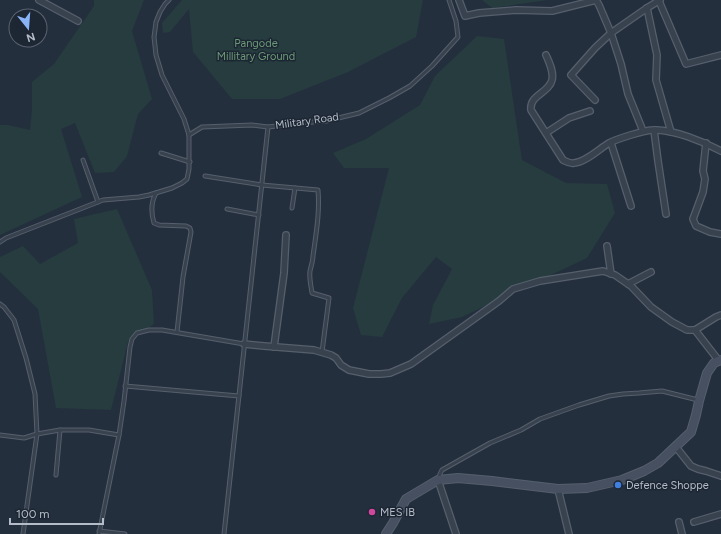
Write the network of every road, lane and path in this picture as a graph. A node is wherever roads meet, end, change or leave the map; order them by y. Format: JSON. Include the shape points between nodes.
{"nodes":[{"id":1,"x":39,"y":0,"type":"edge"},
{"id":2,"x":169,"y":0,"type":"edge"},
{"id":3,"x":449,"y":0,"type":"edge"},
{"id":4,"x":459,"y":0,"type":"edge"},
{"id":5,"x":660,"y":0,"type":"edge"},
{"id":6,"x":647,"y":8,"type":"junction"},
{"id":7,"x":78,"y":21,"type":"dead end"},
{"id":8,"x":611,"y":33,"type":"junction"},
{"id":9,"x":546,"y":55,"type":"dead end"},
{"id":10,"x":721,"y":55,"type":"edge"},
{"id":11,"x":595,"y":100,"type":"dead end"},
{"id":12,"x":590,"y":111,"type":"dead end"},
{"id":13,"x":268,"y":127,"type":"junction"},
{"id":14,"x":654,"y":130,"type":"junction"},
{"id":15,"x":644,"y":132,"type":"junction"},
{"id":16,"x":671,"y":132,"type":"junction"},
{"id":17,"x":546,"y":133,"type":"junction"},
{"id":18,"x":189,"y":136,"type":"junction"},
{"id":19,"x":611,"y":142,"type":"junction"},
{"id":20,"x":706,"y":143,"type":"junction"},
{"id":21,"x":721,"y":151,"type":"edge"},
{"id":22,"x":162,"y":153,"type":"dead end"},
{"id":23,"x":83,"y":160,"type":"dead end"},
{"id":24,"x":190,"y":162,"type":"junction"},
{"id":25,"x":205,"y":176,"type":"dead end"},
{"id":26,"x":262,"y":185,"type":"junction"},
{"id":27,"x":295,"y":188,"type":"junction"},
{"id":28,"x":156,"y":193,"type":"junction"},
{"id":29,"x":98,"y":202,"type":"junction"},
{"id":30,"x":631,"y":206,"type":"dead end"},
{"id":31,"x":292,"y":208,"type":"dead end"},
{"id":32,"x":227,"y":209,"type":"dead end"},
{"id":33,"x":666,"y":214,"type":"dead end"},
{"id":34,"x":259,"y":215,"type":"junction"},
{"id":35,"x":721,"y":234,"type":"edge"},
{"id":36,"x":286,"y":236,"type":"dead end"},
{"id":37,"x":0,"y":242,"type":"edge"},
{"id":38,"x":608,"y":246,"type":"dead end"},
{"id":39,"x":651,"y":272,"type":"dead end"},
{"id":40,"x":611,"y":274,"type":"junction"},
{"id":41,"x":628,"y":284,"type":"junction"},
{"id":42,"x":0,"y":304,"type":"edge"},
{"id":43,"x":721,"y":315,"type":"edge"},
{"id":44,"x":695,"y":330,"type":"junction"},
{"id":45,"x":177,"y":332,"type":"junction"},
{"id":46,"x":244,"y":344,"type":"junction"},
{"id":47,"x":274,"y":347,"type":"junction"},
{"id":48,"x":322,"y":352,"type":"junction"},
{"id":49,"x":720,"y":361,"type":"edge"},
{"id":50,"x":125,"y":386,"type":"junction"},
{"id":51,"x":239,"y":396,"type":"junction"},
{"id":52,"x":698,"y":400,"type":"junction"},
{"id":53,"x":60,"y":430,"type":"junction"},
{"id":54,"x":37,"y":434,"type":"junction"},
{"id":55,"x":0,"y":435,"type":"edge"},
{"id":56,"x":119,"y":435,"type":"junction"},
{"id":57,"x":676,"y":447,"type":"junction"},
{"id":58,"x":56,"y":474,"type":"dead end"},
{"id":59,"x":721,"y":476,"type":"edge"},
{"id":60,"x":438,"y":480,"type":"junction"},
{"id":61,"x":558,"y":489,"type":"junction"},
{"id":62,"x":721,"y":514,"type":"edge"},
{"id":63,"x":679,"y":522,"type":"dead end"},
{"id":64,"x":694,"y":522,"type":"dead end"},
{"id":65,"x":99,"y":533,"type":"edge"},
{"id":66,"x":23,"y":534,"type":"edge"},
{"id":67,"x":125,"y":534,"type":"edge"},
{"id":68,"x":224,"y":534,"type":"edge"},
{"id":69,"x":386,"y":534,"type":"edge"},
{"id":70,"x":456,"y":534,"type":"edge"},
{"id":71,"x":569,"y":534,"type":"edge"},
{"id":72,"x":682,"y":534,"type":"edge"}],
"edges":[{"from":1,"to":7,"type":"street"},
{"from":2,"to":18,"type":"lane","via":[[156,22],[156,55]]},
{"from":3,"to":13,"type":"lane","name":"Military Road","via":[[458,37],[410,86],[359,113],[326,121]]},
{"from":4,"to":8,"type":"street","via":[[465,16],[516,10],[552,11],[596,0]]},
{"from":5,"to":6,"type":"street"},
{"from":5,"to":10,"type":"street","via":[[686,64]]},
{"from":6,"to":8,"type":"street"},
{"from":6,"to":16,"type":"street","via":[[657,55],[656,80]]},
{"from":8,"to":11,"type":"street","via":[[571,75]]},
{"from":8,"to":15,"type":"street","via":[[628,94]]},
{"from":9,"to":17,"type":"street","via":[[552,79],[531,105],[531,110]]},
{"from":12,"to":17,"type":"street","via":[[569,118]]},
{"from":13,"to":18,"type":"lane","name":"Military Road","via":[[202,127]]},
{"from":13,"to":26,"type":"lane"},
{"from":14,"to":15,"type":"street"},
{"from":14,"to":16,"type":"street"},
{"from":14,"to":33,"type":"street"},
{"from":15,"to":19,"type":"street"},
{"from":16,"to":20,"type":"street"},
{"from":17,"to":19,"type":"street","via":[[563,160],[570,163],[582,160]]},
{"from":18,"to":24,"type":"lane"},
{"from":19,"to":30,"type":"street"},
{"from":20,"to":21,"type":"street"},
{"from":20,"to":35,"type":"street","via":[[703,192],[694,219],[696,226]]},
{"from":22,"to":24,"type":"lane"},
{"from":23,"to":29,"type":"lane"},
{"from":24,"to":28,"type":"lane","via":[[187,179],[172,188]]},
{"from":25,"to":26,"type":"lane"},
{"from":26,"to":27,"type":"lane"},
{"from":26,"to":34,"type":"lane"},
{"from":27,"to":31,"type":"lane"},
{"from":27,"to":48,"type":"lane","via":[[318,190],[310,284],[312,293],[329,298]]},
{"from":28,"to":29,"type":"lane"},
{"from":28,"to":45,"type":"lane","via":[[151,215],[154,223],[186,226],[191,232]]},
{"from":29,"to":37,"type":"lane"},
{"from":32,"to":34,"type":"lane"},
{"from":34,"to":46,"type":"lane"},
{"from":36,"to":47,"type":"street"},
{"from":38,"to":40,"type":"street"},
{"from":39,"to":41,"type":"street"},
{"from":40,"to":41,"type":"street"},
{"from":40,"to":48,"type":"street","via":[[603,271],[540,281],[514,289],[411,364],[390,373],[369,374],[349,370],[336,358]]},
{"from":41,"to":44,"type":"street","via":[[651,307],[672,322],[687,330]]},
{"from":42,"to":54,"type":"lane","via":[[14,320],[26,358],[35,394]]},
{"from":43,"to":44,"type":"street"},
{"from":44,"to":49,"type":"street"},
{"from":45,"to":46,"type":"lane"},
{"from":45,"to":50,"type":"lane","via":[[149,330],[137,333],[130,347]]},
{"from":46,"to":47,"type":"street"},
{"from":46,"to":51,"type":"lane"},
{"from":47,"to":48,"type":"street"},
{"from":49,"to":52,"type":"main road","via":[[714,363],[707,373]]},
{"from":50,"to":51,"type":"lane"},
{"from":50,"to":56,"type":"lane"},
{"from":51,"to":68,"type":"lane"},
{"from":52,"to":57,"type":"main road","via":[[691,432]]},
{"from":52,"to":60,"type":"lane","via":[[662,391],[609,396],[579,405],[540,419],[490,443],[442,470]]},
{"from":53,"to":54,"type":"lane"},
{"from":53,"to":56,"type":"lane","via":[[89,430]]},
{"from":53,"to":58,"type":"lane"},
{"from":54,"to":55,"type":"lane","via":[[24,438]]},
{"from":54,"to":66,"type":"lane"},
{"from":56,"to":65,"type":"lane"},
{"from":57,"to":59,"type":"street","via":[[690,466]]},
{"from":57,"to":61,"type":"main road","via":[[658,463],[622,480],[587,488]]},
{"from":60,"to":61,"type":"main road","via":[[458,478]]},
{"from":60,"to":69,"type":"main road","via":[[406,499]]},
{"from":60,"to":70,"type":"street"},
{"from":61,"to":71,"type":"street"},
{"from":62,"to":64,"type":"street"},
{"from":63,"to":72,"type":"street"},
{"from":65,"to":67,"type":"lane"}]}
